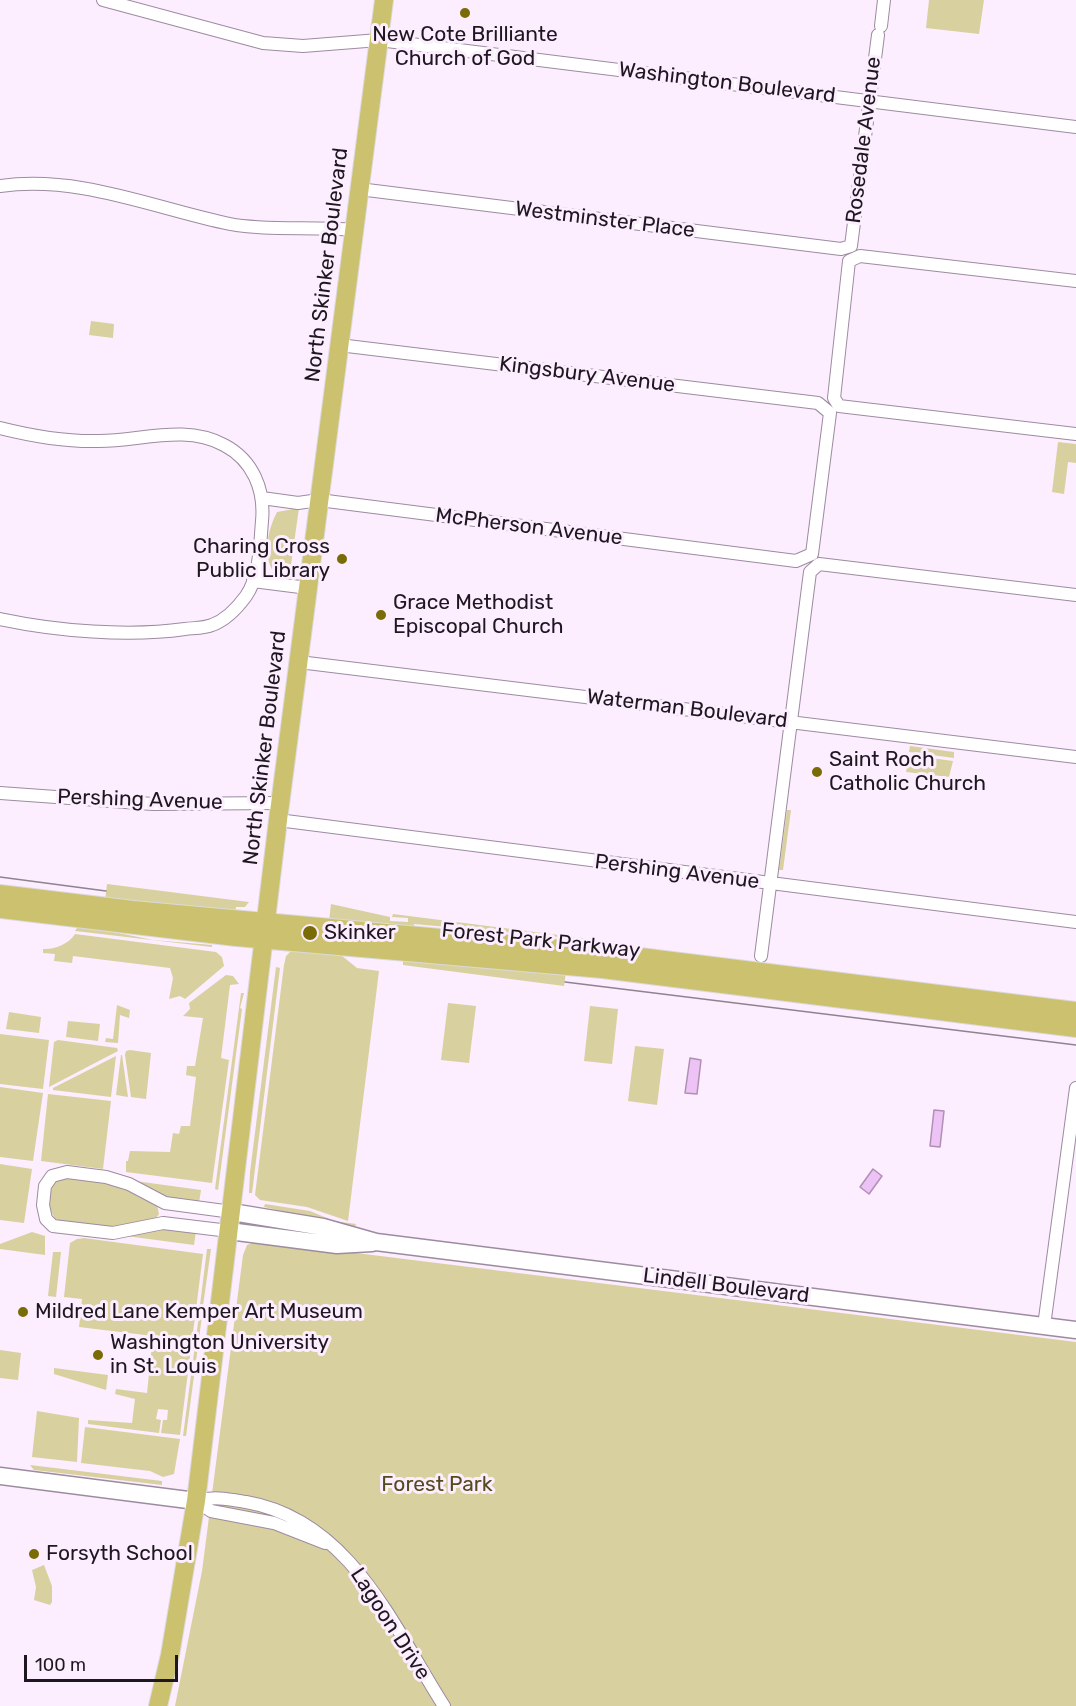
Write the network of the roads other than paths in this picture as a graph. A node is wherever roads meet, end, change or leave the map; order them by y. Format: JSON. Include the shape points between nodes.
{"nodes":[{"id":1,"x":103,"y":0,"type":"edge"},
{"id":2,"x":384,"y":0,"type":"edge"},
{"id":3,"x":884,"y":0,"type":"edge"},
{"id":4,"x":379,"y":40,"type":"junction"},
{"id":5,"x":869,"y":100,"type":"junction"},
{"id":6,"x":1076,"y":127,"type":"edge"},
{"id":7,"x":0,"y":186,"type":"edge"},
{"id":8,"x":359,"y":189,"type":"junction"},
{"id":9,"x":354,"y":230,"type":"junction"},
{"id":10,"x":851,"y":246,"type":"joint"},
{"id":11,"x":1076,"y":281,"type":"edge"},
{"id":12,"x":339,"y":345,"type":"junction"},
{"id":13,"x":0,"y":428,"type":"edge"},
{"id":14,"x":1076,"y":434,"type":"edge"},
{"id":15,"x":262,"y":498,"type":"junction"},
{"id":16,"x":319,"y":500,"type":"junction"},
{"id":17,"x":796,"y":561,"type":"joint"},
{"id":18,"x":253,"y":581,"type":"junction"},
{"id":19,"x":308,"y":588,"type":"junction"},
{"id":20,"x":1076,"y":595,"type":"edge"},
{"id":21,"x":0,"y":619,"type":"edge"},
{"id":22,"x":299,"y":662,"type":"junction"},
{"id":23,"x":789,"y":721,"type":"junction"},
{"id":24,"x":1076,"y":757,"type":"edge"},
{"id":25,"x":0,"y":793,"type":"edge"},
{"id":26,"x":279,"y":812,"type":"junction"},
{"id":27,"x":770,"y":884,"type":"junction"},
{"id":28,"x":0,"y":894,"type":"edge"},
{"id":29,"x":0,"y":909,"type":"edge"},
{"id":30,"x":1076,"y":922,"type":"edge"},
{"id":31,"x":265,"y":931,"type":"junction"},
{"id":32,"x":761,"y":956,"type":"dead end"},
{"id":33,"x":1076,"y":1011,"type":"edge"},
{"id":34,"x":1076,"y":1028,"type":"edge"},
{"id":35,"x":1076,"y":1088,"type":"edge"},
{"id":36,"x":232,"y":1212,"type":"junction"},
{"id":37,"x":229,"y":1231,"type":"junction"},
{"id":38,"x":376,"y":1242,"type":"junction"},
{"id":39,"x":1044,"y":1326,"type":"junction"},
{"id":40,"x":1076,"y":1330,"type":"edge"},
{"id":41,"x":0,"y":1476,"type":"edge"},
{"id":42,"x":196,"y":1501,"type":"junction"},
{"id":43,"x":158,"y":1706,"type":"edge"},
{"id":44,"x":444,"y":1706,"type":"edge"}],
"edges":[{"from":1,"to":4,"type":"street","name":"Washington Boulevard","via":[[263,43],[303,46]]},
{"from":2,"to":4,"type":"main road","name":"North Skinker Boulevard"},
{"from":3,"to":5,"type":"street","name":"Rosedale Avenue"},
{"from":4,"to":5,"type":"street","name":"Washington Boulevard"},
{"from":4,"to":8,"type":"main road","name":"North Skinker Boulevard"},
{"from":5,"to":6,"type":"street","name":"Washington Boulevard"},
{"from":5,"to":10,"type":"street","name":"Rosedale Avenue"},
{"from":7,"to":9,"type":"street","via":[[70,184],[232,225]]},
{"from":8,"to":9,"type":"main road","name":"North Skinker Boulevard"},
{"from":8,"to":10,"type":"street","name":"Westminster Place","via":[[829,248]]},
{"from":9,"to":12,"type":"main road","name":"North Skinker Boulevard"},
{"from":11,"to":14,"type":"street","via":[[860,256],[849,261],[834,398],[839,406]]},
{"from":12,"to":16,"type":"main road","name":"North Skinker Boulevard"},
{"from":12,"to":17,"type":"street","name":"Kingsbury Avenue","via":[[818,403],[830,413],[812,554]]},
{"from":13,"to":15,"type":"street","via":[[38,437],[99,441],[187,434],[206,438],[238,453],[250,466]]},
{"from":15,"to":16,"type":"street","name":"McPherson Avenue","via":[[298,503]]},
{"from":15,"to":18,"type":"street"},
{"from":16,"to":17,"type":"street","name":"McPherson Avenue"},
{"from":16,"to":19,"type":"main road","name":"North Skinker Boulevard"},
{"from":18,"to":19,"type":"street"},
{"from":18,"to":21,"type":"street","via":[[248,594],[231,613],[212,625],[164,632],[119,632]]},
{"from":19,"to":22,"type":"main road","name":"North Skinker Boulevard"},
{"from":20,"to":23,"type":"street","via":[[819,564],[810,572]]},
{"from":22,"to":23,"type":"street","name":"Waterman Boulevard"},
{"from":22,"to":26,"type":"main road","name":"North Skinker Boulevard"},
{"from":23,"to":24,"type":"street","name":"Waterman Boulevard"},
{"from":23,"to":27,"type":"street"},
{"from":25,"to":26,"type":"street","name":"Pershing Avenue"},
{"from":26,"to":27,"type":"street","name":"Pershing Avenue","via":[[368,832]]},
{"from":26,"to":31,"type":"main road","name":"North Skinker Boulevard"},
{"from":27,"to":30,"type":"street","name":"Pershing Avenue"},
{"from":27,"to":32,"type":"street"},
{"from":28,"to":31,"type":"main road","name":"Forest Park Parkway"},
{"from":29,"to":31,"type":"main road","name":"Forest Park Parkway"},
{"from":31,"to":33,"type":"main road","name":"Forest Park Parkway","via":[[616,954]]},
{"from":31,"to":34,"type":"main road","name":"Forest Park Parkway"},
{"from":31,"to":36,"type":"main road","name":"North Skinker Boulevard"},
{"from":35,"to":39,"type":"street"},
{"from":36,"to":37,"type":"main road","name":"North Skinker Boulevard"},
{"from":36,"to":37,"type":"street","via":[[165,1203],[117,1179],[67,1172],[51,1176],[44,1191],[44,1215],[59,1228],[113,1233],[163,1223]]},
{"from":36,"to":38,"type":"main road","name":"Lindell Boulevard","via":[[323,1227]]},
{"from":37,"to":38,"type":"main road","name":"Lindell Boulevard","via":[[337,1245]]},
{"from":37,"to":42,"type":"main road","name":"North Skinker Boulevard"},
{"from":38,"to":39,"type":"main road","name":"Lindell Boulevard"},
{"from":39,"to":40,"type":"main road","name":"Lindell Boulevard"},
{"from":41,"to":42,"type":"main road"},
{"from":42,"to":43,"type":"main road","name":"North Skinker Boulevard"},
{"from":42,"to":44,"type":"street","name":"Lagoon Drive","via":[[216,1497],[275,1509],[305,1523],[351,1563],[370,1587]]}]}
